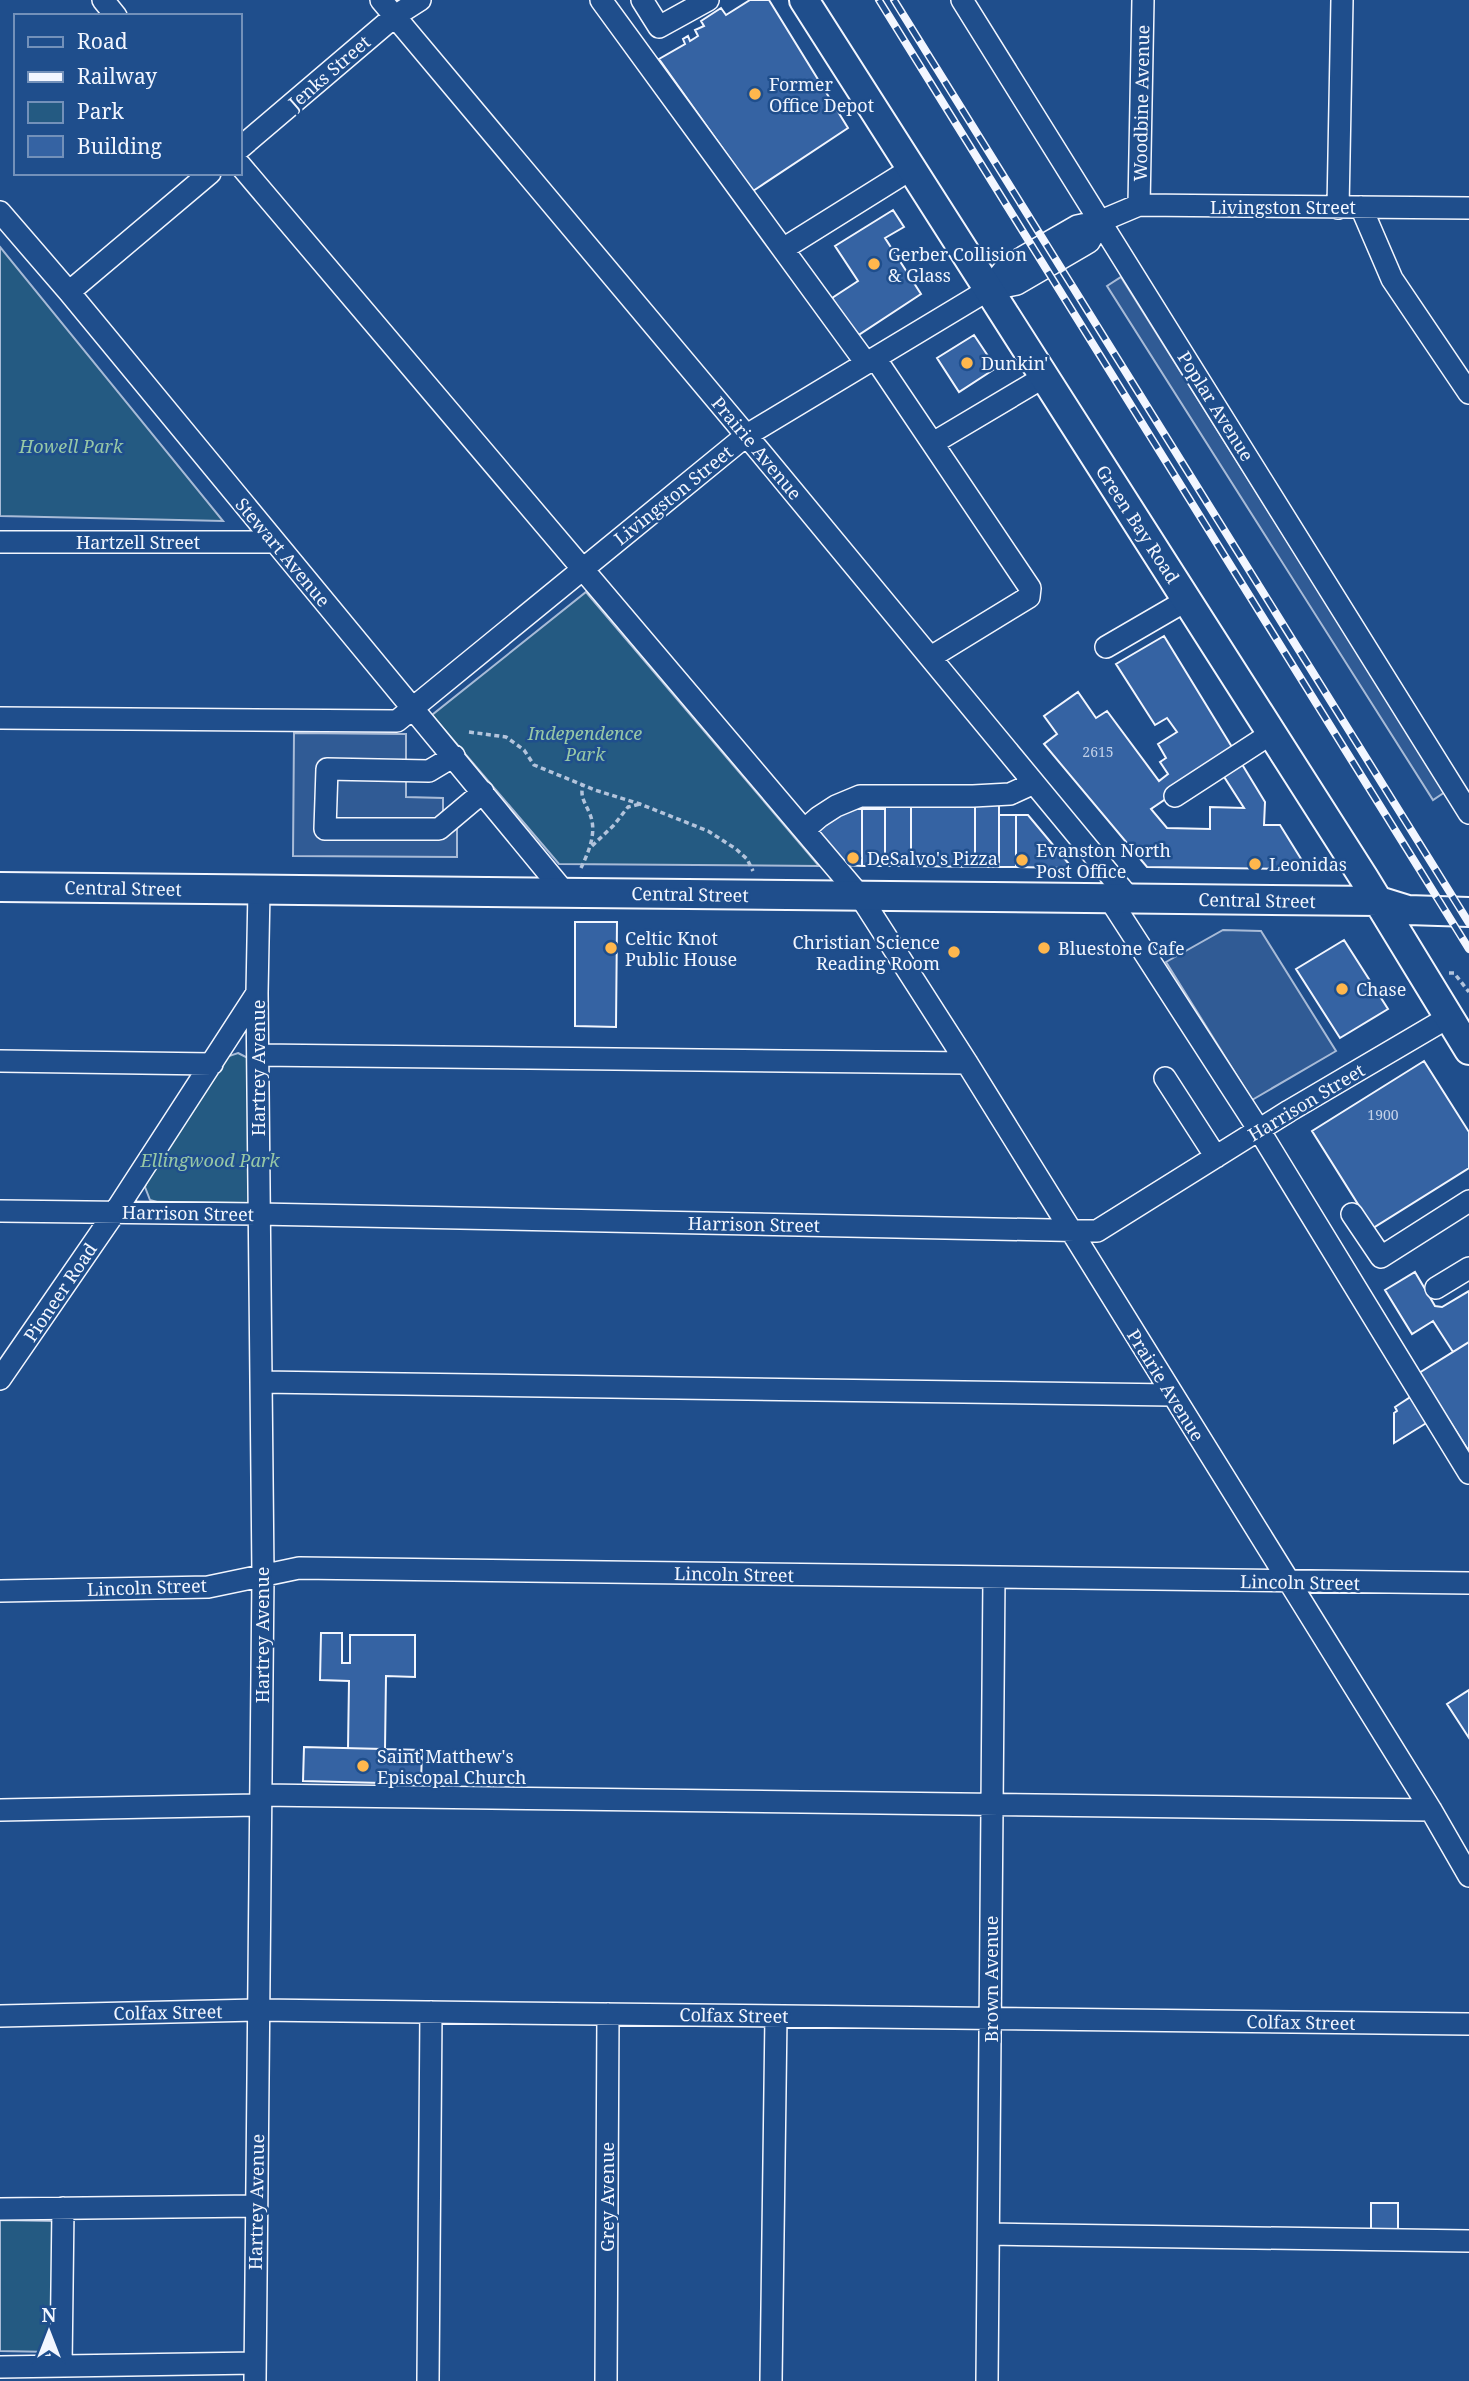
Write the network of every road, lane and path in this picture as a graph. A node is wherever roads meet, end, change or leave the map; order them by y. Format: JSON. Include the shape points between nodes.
{"nodes":[{"id":1,"x":103,"y":0,"type":"edge"},
{"id":2,"x":421,"y":0,"type":"edge"},
{"id":3,"x":601,"y":0,"type":"edge"},
{"id":4,"x":642,"y":0,"type":"edge"},
{"id":5,"x":708,"y":0,"type":"edge"},
{"id":6,"x":804,"y":0,"type":"edge"},
{"id":7,"x":962,"y":0,"type":"edge"},
{"id":8,"x":1143,"y":0,"type":"edge"},
{"id":9,"x":1342,"y":0,"type":"edge"},
{"id":10,"x":388,"y":8,"type":"edge"},
{"id":11,"x":114,"y":14,"type":"edge"},
{"id":12,"x":242,"y":146,"type":"edge"},
{"id":13,"x":242,"y":168,"type":"edge"},
{"id":14,"x":911,"y":169,"type":"junction"},
{"id":15,"x":208,"y":175,"type":"edge"},
{"id":16,"x":1139,"y":205,"type":"junction"},
{"id":17,"x":1361,"y":207,"type":"junction"},
{"id":18,"x":1338,"y":208,"type":"junction"},
{"id":19,"x":1469,"y":208,"type":"edge"},
{"id":20,"x":0,"y":212,"type":"edge"},
{"id":21,"x":1101,"y":221,"type":"junction"},
{"id":22,"x":783,"y":249,"type":"junction"},
{"id":23,"x":988,"y":290,"type":"junction"},
{"id":24,"x":69,"y":292,"type":"junction"},
{"id":25,"x":871,"y":361,"type":"junction"},
{"id":26,"x":1044,"y":377,"type":"junction"},
{"id":27,"x":1469,"y":393,"type":"edge"},
{"id":28,"x":747,"y":435,"type":"junction"},
{"id":29,"x":933,"y":443,"type":"junction"},
{"id":30,"x":0,"y":542,"type":"edge"},
{"id":31,"x":275,"y":542,"type":"junction"},
{"id":32,"x":581,"y":570,"type":"junction"},
{"id":33,"x":1187,"y":600,"type":"junction"},
{"id":34,"x":1106,"y":647,"type":"dead end"},
{"id":35,"x":931,"y":657,"type":"junction"},
{"id":36,"x":412,"y":707,"type":"junction"},
{"id":37,"x":0,"y":719,"type":"edge"},
{"id":38,"x":469,"y":732,"type":"dead end"},
{"id":39,"x":1272,"y":733,"type":"junction"},
{"id":40,"x":454,"y":756,"type":"junction"},
{"id":41,"x":1034,"y":783,"type":"junction"},
{"id":42,"x":583,"y":785,"type":"junction"},
{"id":43,"x":483,"y":792,"type":"junction"},
{"id":44,"x":1175,"y":796,"type":"dead end"},
{"id":45,"x":640,"y":804,"type":"junction"},
{"id":46,"x":1469,"y":813,"type":"edge"},
{"id":47,"x":804,"y":830,"type":"junction"},
{"id":48,"x":591,"y":848,"type":"junction"},
{"id":49,"x":581,"y":867,"type":"dead end"},
{"id":50,"x":754,"y":872,"type":"dead end"},
{"id":51,"x":0,"y":887,"type":"edge"},
{"id":52,"x":259,"y":890,"type":"junction"},
{"id":53,"x":565,"y":893,"type":"junction"},
{"id":54,"x":860,"y":896,"type":"junction"},
{"id":55,"x":1469,"y":896,"type":"edge"},
{"id":56,"x":1120,"y":899,"type":"junction"},
{"id":57,"x":1379,"y":901,"type":"junction"},
{"id":58,"x":1469,"y":912,"type":"edge"},
{"id":59,"x":1454,"y":973,"type":"dead end"},
{"id":60,"x":1469,"y":992,"type":"edge"},
{"id":61,"x":257,"y":993,"type":"junction"},
{"id":62,"x":1449,"y":1017,"type":"junction"},
{"id":63,"x":1469,"y":1050,"type":"edge"},
{"id":64,"x":258,"y":1055,"type":"junction"},
{"id":65,"x":0,"y":1061,"type":"edge"},
{"id":66,"x":212,"y":1063,"type":"junction"},
{"id":67,"x":967,"y":1063,"type":"junction"},
{"id":68,"x":1165,"y":1078,"type":"dead end"},
{"id":69,"x":1259,"y":1130,"type":"junction"},
{"id":70,"x":1216,"y":1157,"type":"junction"},
{"id":71,"x":1469,"y":1201,"type":"edge"},
{"id":72,"x":0,"y":1211,"type":"edge"},
{"id":73,"x":115,"y":1212,"type":"junction"},
{"id":74,"x":259,"y":1214,"type":"junction"},
{"id":75,"x":1352,"y":1214,"type":"dead end"},
{"id":76,"x":1070,"y":1231,"type":"junction"},
{"id":77,"x":1469,"y":1268,"type":"edge"},
{"id":78,"x":1436,"y":1288,"type":"dead end"},
{"id":79,"x":0,"y":1380,"type":"edge"},
{"id":80,"x":261,"y":1382,"type":"junction"},
{"id":81,"x":1172,"y":1395,"type":"junction"},
{"id":82,"x":1469,"y":1473,"type":"edge"},
{"id":83,"x":263,"y":1575,"type":"junction"},
{"id":84,"x":994,"y":1577,"type":"junction"},
{"id":85,"x":1288,"y":1583,"type":"junction"},
{"id":86,"x":1469,"y":1583,"type":"edge"},
{"id":87,"x":0,"y":1591,"type":"edge"},
{"id":88,"x":260,"y":1800,"type":"junction"},
{"id":89,"x":992,"y":1804,"type":"junction"},
{"id":90,"x":1431,"y":1810,"type":"junction"},
{"id":91,"x":0,"y":1811,"type":"edge"},
{"id":92,"x":1469,"y":1876,"type":"edge"},
{"id":93,"x":258,"y":2010,"type":"junction"},
{"id":94,"x":431,"y":2012,"type":"junction"},
{"id":95,"x":608,"y":2014,"type":"junction"},
{"id":96,"x":0,"y":2016,"type":"edge"},
{"id":97,"x":776,"y":2016,"type":"junction"},
{"id":98,"x":990,"y":2018,"type":"junction"},
{"id":99,"x":1469,"y":2024,"type":"edge"},
{"id":100,"x":256,"y":2206,"type":"junction"},
{"id":101,"x":63,"y":2208,"type":"junction"},
{"id":102,"x":0,"y":2209,"type":"edge"},
{"id":103,"x":989,"y":2234,"type":"junction"},
{"id":104,"x":1469,"y":2241,"type":"edge"},
{"id":105,"x":61,"y":2366,"type":"junction"},
{"id":106,"x":0,"y":2367,"type":"edge"},
{"id":107,"x":255,"y":2372,"type":"edge"},
{"id":108,"x":428,"y":2381,"type":"edge"},
{"id":109,"x":606,"y":2381,"type":"edge"},
{"id":110,"x":771,"y":2381,"type":"edge"},
{"id":111,"x":987,"y":2381,"type":"edge"}],
"edges":[{"from":1,"to":11,"type":"street"},
{"from":2,"to":10,"type":"street","name":"Jenks Street"},
{"from":3,"to":22,"type":"street"},
{"from":4,"to":5,"type":"street","via":[[659,27]]},
{"from":6,"to":14,"type":"main road","name":"Green Bay Road"},
{"from":7,"to":21,"type":"street","name":"Poplar Avenue"},
{"from":8,"to":16,"type":"street","name":"Woodbine Avenue"},
{"from":9,"to":18,"type":"street"},
{"from":10,"to":12,"type":"street","name":"Jenks Street"},
{"from":10,"to":28,"type":"street","name":"Prairie Avenue"},
{"from":13,"to":32,"type":"street","name":"Prairie Avenue"},
{"from":14,"to":22,"type":"street"},
{"from":14,"to":23,"type":"main road","name":"Green Bay Road"},
{"from":15,"to":24,"type":"street"},
{"from":16,"to":18,"type":"street","name":"Livingston Street"},
{"from":16,"to":21,"type":"street","name":"Livingston Street"},
{"from":17,"to":18,"type":"street","name":"Livingston Street"},
{"from":17,"to":19,"type":"street","name":"Livingston Street"},
{"from":17,"to":27,"type":"street","via":[[1392,279]]},
{"from":20,"to":24,"type":"street","name":"Stewart Avenue"},
{"from":21,"to":23,"type":"street","name":"Livingston Street","via":[[1077,226],[1006,267]]},
{"from":21,"to":46,"type":"street","name":"Poplar Avenue"},
{"from":22,"to":25,"type":"street"},
{"from":23,"to":25,"type":"street","name":"Livingston Street"},
{"from":23,"to":26,"type":"main road","name":"Green Bay Road"},
{"from":24,"to":31,"type":"street","name":"Stewart Avenue"},
{"from":25,"to":28,"type":"street","name":"Livingston Street"},
{"from":25,"to":29,"type":"street"},
{"from":26,"to":29,"type":"street"},
{"from":26,"to":33,"type":"main road","name":"Green Bay Road"},
{"from":28,"to":32,"type":"street","name":"Livingston Street"},
{"from":28,"to":35,"type":"street","name":"Prairie Avenue"},
{"from":29,"to":35,"type":"street","via":[[1030,588],[1029,597]]},
{"from":30,"to":31,"type":"street","name":"Hartzell Street"},
{"from":31,"to":36,"type":"street","name":"Stewart Avenue"},
{"from":32,"to":36,"type":"street","name":"Livingston Street"},
{"from":32,"to":47,"type":"street","name":"Prairie Avenue"},
{"from":33,"to":34,"type":"street"},
{"from":33,"to":39,"type":"main road","name":"Green Bay Road"},
{"from":35,"to":41,"type":"street","name":"Prairie Avenue"},
{"from":36,"to":37,"type":"street","name":"Livingston Street","via":[[397,721]]},
{"from":36,"to":40,"type":"street","name":"Stewart Avenue"},
{"from":38,"to":42,"type":"path","via":[[506,737],[524,750],[534,765]]},
{"from":39,"to":44,"type":"street"},
{"from":39,"to":57,"type":"main road","name":"Green Bay Road"},
{"from":40,"to":43,"type":"street","name":"Stewart Avenue"},
{"from":40,"to":43,"type":"street","via":[[429,771],[327,769],[325,829],[439,829]]},
{"from":41,"to":47,"type":"street","via":[[1010,794],[860,796],[836,806]]},
{"from":41,"to":56,"type":"street","name":"Prairie Avenue"},
{"from":42,"to":45,"type":"path"},
{"from":42,"to":48,"type":"path","via":[[580,794],[592,823]]},
{"from":43,"to":53,"type":"street","name":"Stewart Avenue"},
{"from":45,"to":48,"type":"path","via":[[628,807]]},
{"from":45,"to":50,"type":"path","via":[[725,840],[747,859]]},
{"from":47,"to":54,"type":"street","name":"Prairie Avenue"},
{"from":48,"to":49,"type":"path"},
{"from":51,"to":52,"type":"main road","name":"Central Street"},
{"from":52,"to":53,"type":"main road","name":"Central Street"},
{"from":52,"to":61,"type":"street","name":"Hartrey Avenue"},
{"from":53,"to":54,"type":"main road","name":"Central Street"},
{"from":54,"to":56,"type":"main road","name":"Central Street"},
{"from":54,"to":67,"type":"street","name":"Prairie Avenue"},
{"from":55,"to":57,"type":"main road","name":"Central Street","via":[[1400,895]]},
{"from":56,"to":57,"type":"main road","name":"Central Street"},
{"from":56,"to":69,"type":"street","name":"Prairie Avenue"},
{"from":57,"to":58,"type":"main road","name":"Central Street","via":[[1408,910]]},
{"from":57,"to":62,"type":"main road","name":"Green Bay Road"},
{"from":59,"to":60,"type":"path"},
{"from":61,"to":64,"type":"street","name":"Hartrey Avenue"},
{"from":61,"to":66,"type":"street","name":"Pioneer Road"},
{"from":62,"to":63,"type":"main road","name":"Green Bay Road"},
{"from":62,"to":69,"type":"street","name":"Harrison Street"},
{"from":64,"to":67,"type":"street"},
{"from":64,"to":74,"type":"street","name":"Hartrey Avenue"},
{"from":65,"to":66,"type":"street"},
{"from":66,"to":73,"type":"street","name":"Pioneer Road"},
{"from":67,"to":76,"type":"street","name":"Prairie Avenue"},
{"from":68,"to":70,"type":"street"},
{"from":69,"to":70,"type":"street","name":"Harrison Street"},
{"from":69,"to":82,"type":"street","name":"Prairie Avenue"},
{"from":70,"to":76,"type":"street","name":"Harrison Street","via":[[1097,1231]]},
{"from":71,"to":75,"type":"street","via":[[1381,1257]]},
{"from":72,"to":73,"type":"street","name":"Harrison Street"},
{"from":73,"to":74,"type":"street","name":"Harrison Street"},
{"from":73,"to":79,"type":"street","name":"Pioneer Road"},
{"from":74,"to":76,"type":"street","name":"Harrison Street"},
{"from":74,"to":80,"type":"street","name":"Hartrey Avenue"},
{"from":76,"to":81,"type":"street","name":"Prairie Avenue"},
{"from":77,"to":78,"type":"street"},
{"from":80,"to":81,"type":"street"},
{"from":80,"to":83,"type":"street","name":"Hartrey Avenue"},
{"from":81,"to":85,"type":"street","name":"Prairie Avenue"},
{"from":83,"to":84,"type":"street","name":"Lincoln Street","via":[[299,1568]]},
{"from":83,"to":87,"type":"street","name":"Lincoln Street","via":[[208,1587]]},
{"from":83,"to":88,"type":"street","name":"Hartrey Avenue"},
{"from":84,"to":85,"type":"street","name":"Lincoln Street"},
{"from":84,"to":89,"type":"street","name":"Brown Avenue"},
{"from":85,"to":86,"type":"street","name":"Lincoln Street"},
{"from":85,"to":90,"type":"street","name":"Prairie Avenue"},
{"from":88,"to":89,"type":"street"},
{"from":88,"to":91,"type":"street"},
{"from":88,"to":93,"type":"street","name":"Hartrey Avenue"},
{"from":89,"to":90,"type":"street"},
{"from":89,"to":98,"type":"street","name":"Brown Avenue"},
{"from":90,"to":92,"type":"street","name":"Prairie Avenue"},
{"from":93,"to":94,"type":"street","name":"Colfax Street"},
{"from":93,"to":96,"type":"street","name":"Colfax Street"},
{"from":93,"to":100,"type":"street","name":"Hartrey Avenue"},
{"from":94,"to":95,"type":"street","name":"Colfax Street"},
{"from":94,"to":108,"type":"street"},
{"from":95,"to":97,"type":"street","name":"Colfax Street"},
{"from":95,"to":109,"type":"street","name":"Grey Avenue"},
{"from":97,"to":98,"type":"street","name":"Colfax Street"},
{"from":97,"to":110,"type":"street"},
{"from":98,"to":99,"type":"street","name":"Colfax Street"},
{"from":98,"to":103,"type":"street","name":"Brown Avenue"},
{"from":100,"to":101,"type":"street"},
{"from":100,"to":107,"type":"street","name":"Hartrey Avenue"},
{"from":101,"to":102,"type":"street"},
{"from":101,"to":105,"type":"street"},
{"from":103,"to":104,"type":"street"},
{"from":103,"to":111,"type":"street","name":"Brown Avenue"},
{"from":105,"to":106,"type":"street"},
{"from":105,"to":107,"type":"street"}]}
